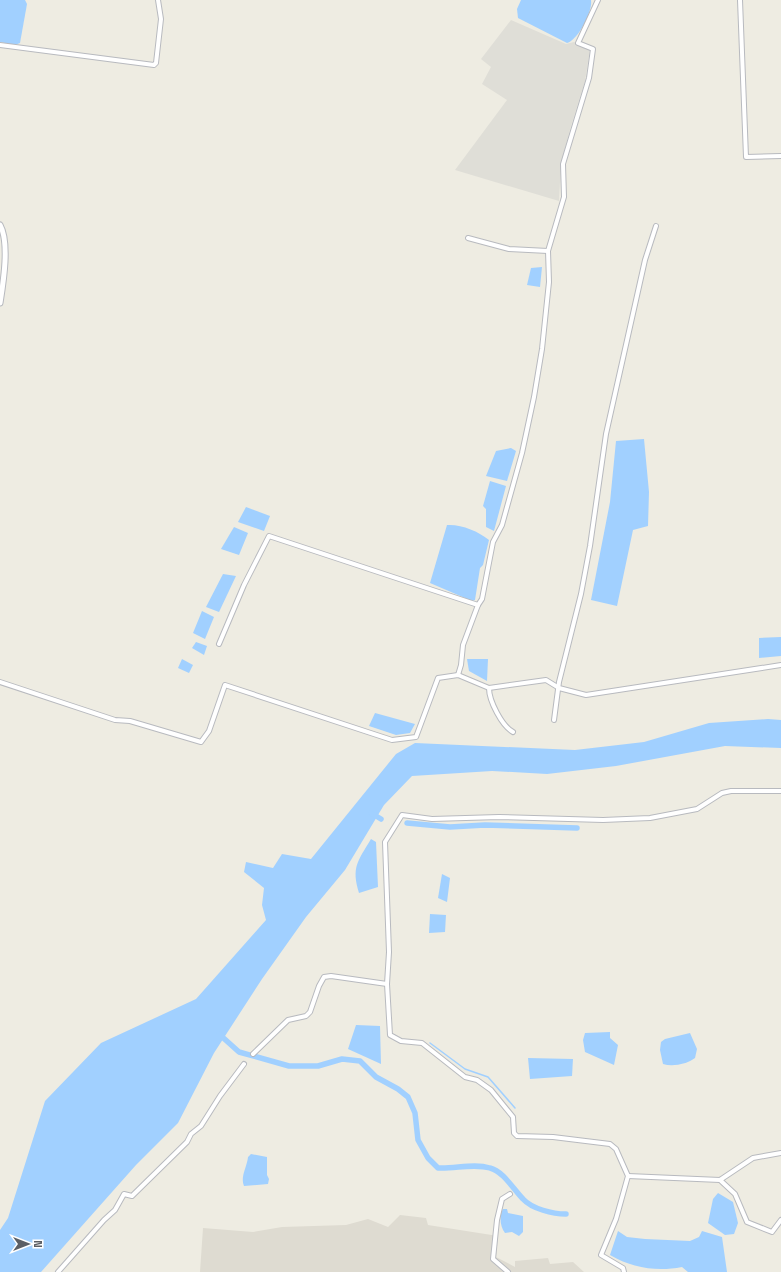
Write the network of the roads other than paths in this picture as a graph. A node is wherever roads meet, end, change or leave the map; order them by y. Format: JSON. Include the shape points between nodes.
{"nodes":[{"id":1,"x":158,"y":0,"type":"edge"},
{"id":2,"x":598,"y":0,"type":"edge"},
{"id":3,"x":740,"y":0,"type":"edge"},
{"id":4,"x":0,"y":45,"type":"edge"},
{"id":5,"x":781,"y":156,"type":"edge"},
{"id":6,"x":0,"y":226,"type":"edge"},
{"id":7,"x":656,"y":226,"type":"dead end"},
{"id":8,"x":468,"y":238,"type":"dead end"},
{"id":9,"x":548,"y":251,"type":"junction"},
{"id":10,"x":0,"y":303,"type":"edge"},
{"id":11,"x":478,"y":605,"type":"junction"},
{"id":12,"x":219,"y":644,"type":"dead end"},
{"id":13,"x":781,"y":665,"type":"edge"},
{"id":14,"x":458,"y":675,"type":"junction"},
{"id":15,"x":0,"y":682,"type":"edge"},
{"id":16,"x":489,"y":688,"type":"junction"},
{"id":17,"x":559,"y":688,"type":"junction"},
{"id":18,"x":554,"y":720,"type":"dead end"},
{"id":19,"x":513,"y":732,"type":"dead end"},
{"id":20,"x":781,"y":791,"type":"edge"},
{"id":21,"x":387,"y":984,"type":"junction"},
{"id":22,"x":253,"y":1054,"type":"dead end"},
{"id":23,"x":244,"y":1064,"type":"dead end"},
{"id":24,"x":781,"y":1153,"type":"edge"},
{"id":25,"x":628,"y":1176,"type":"junction"},
{"id":26,"x":720,"y":1180,"type":"junction"},
{"id":27,"x":510,"y":1194,"type":"dead end"},
{"id":28,"x":781,"y":1220,"type":"edge"},
{"id":29,"x":58,"y":1272,"type":"edge"},
{"id":30,"x":508,"y":1272,"type":"edge"},
{"id":31,"x":624,"y":1272,"type":"edge"}],
"edges":[{"from":1,"to":4,"type":"street","via":[[161,19],[154,65]]},
{"from":2,"to":9,"type":"street","via":[[578,43],[593,49],[589,78],[563,164],[564,197]]},
{"from":3,"to":5,"type":"street","via":[[746,157]]},
{"from":6,"to":10,"type":"street","via":[[3,235],[5,272]]},
{"from":7,"to":17,"type":"street","via":[[606,434],[590,546]]},
{"from":8,"to":9,"type":"street","via":[[509,249]]},
{"from":9,"to":11,"type":"street","via":[[547,297],[534,397],[522,453],[502,525],[493,542],[482,599]]},
{"from":11,"to":12,"type":"street","via":[[269,536],[244,584]]},
{"from":11,"to":14,"type":"street","via":[[463,645]]},
{"from":13,"to":17,"type":"street","via":[[586,695]]},
{"from":14,"to":15,"type":"street","via":[[438,678],[416,737],[392,740],[225,685],[209,731],[201,742],[130,721],[115,720]]},
{"from":14,"to":16,"type":"street"},
{"from":16,"to":17,"type":"street","via":[[546,680]]},
{"from":16,"to":19,"type":"street","via":[[498,715]]},
{"from":17,"to":18,"type":"street"},
{"from":20,"to":21,"type":"street","via":[[731,791],[722,793],[697,808],[650,818],[432,819],[402,815],[385,842],[389,952]]},
{"from":21,"to":22,"type":"street","via":[[324,977],[310,1012],[306,1016],[288,1020]]},
{"from":21,"to":25,"type":"street","via":[[390,1035],[401,1041],[422,1043],[464,1077],[477,1080],[490,1090],[513,1117],[514,1133],[517,1136],[610,1144],[616,1149]]},
{"from":23,"to":29,"type":"street","via":[[187,1142],[132,1196],[124,1194],[115,1210]]},
{"from":24,"to":26,"type":"street","via":[[753,1158]]},
{"from":25,"to":26,"type":"street"},
{"from":25,"to":31,"type":"street","via":[[616,1219],[601,1255],[623,1268]]},
{"from":26,"to":28,"type":"street","via":[[735,1194],[747,1222],[772,1232]]},
{"from":27,"to":30,"type":"street","via":[[502,1199],[493,1259]]}]}
